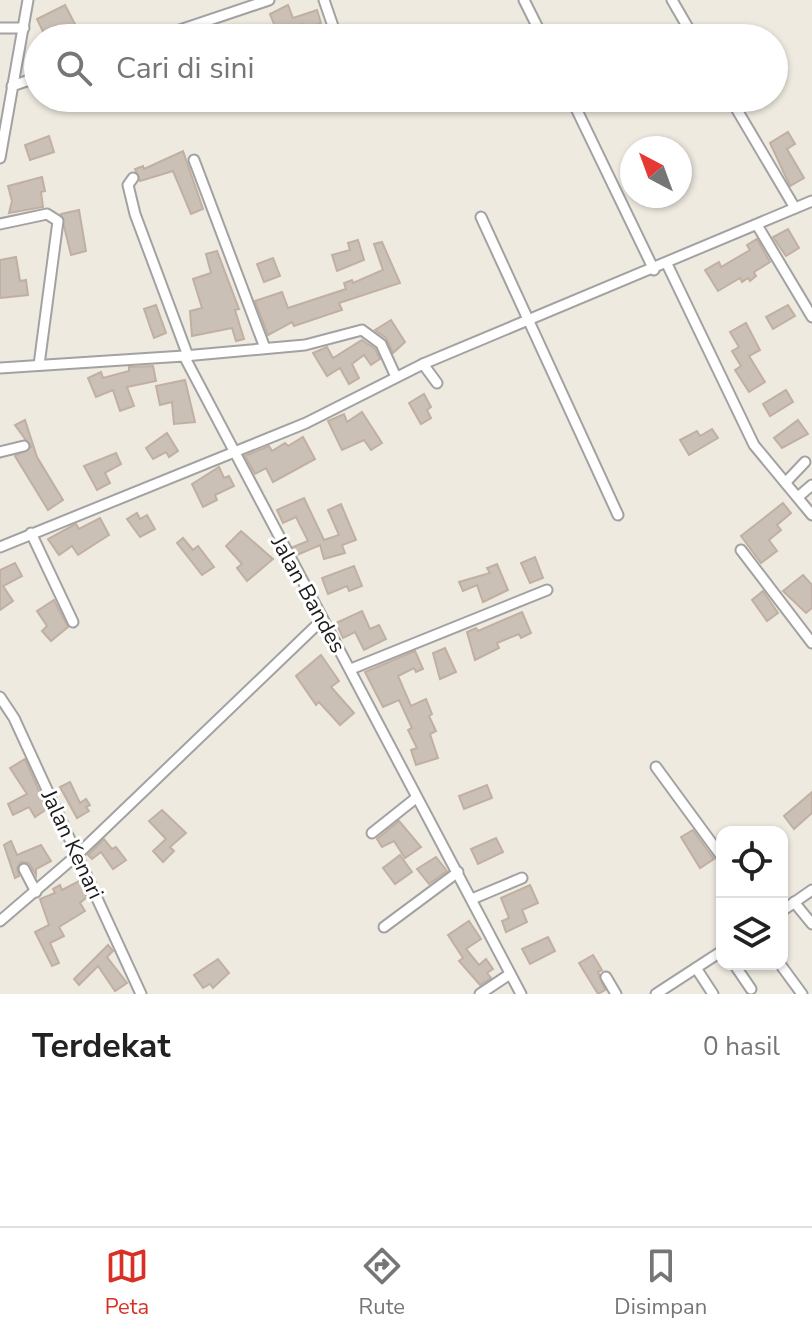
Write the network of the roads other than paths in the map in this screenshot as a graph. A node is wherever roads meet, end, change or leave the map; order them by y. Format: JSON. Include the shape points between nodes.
{"nodes":[{"id":1,"x":28,"y":0,"type":"edge"},
{"id":2,"x":269,"y":0,"type":"edge"},
{"id":3,"x":324,"y":0,"type":"edge"},
{"id":4,"x":524,"y":0,"type":"edge"},
{"id":5,"x":672,"y":0,"type":"edge"},
{"id":6,"x":25,"y":24,"type":"edge"},
{"id":7,"x":198,"y":24,"type":"edge"},
{"id":8,"x":332,"y":24,"type":"edge"},
{"id":9,"x":536,"y":24,"type":"edge"},
{"id":10,"x":686,"y":24,"type":"edge"},
{"id":11,"x":0,"y":28,"type":"edge"},
{"id":12,"x":24,"y":28,"type":"joint"},
{"id":13,"x":24,"y":82,"type":"edge"},
{"id":14,"x":12,"y":86,"type":"junction"},
{"id":15,"x":578,"y":112,"type":"edge"},
{"id":16,"x":738,"y":112,"type":"edge"},
{"id":17,"x":0,"y":158,"type":"edge"},
{"id":18,"x":194,"y":160,"type":"dead end"},
{"id":19,"x":133,"y":178,"type":"dead end"},
{"id":20,"x":812,"y":201,"type":"edge"},
{"id":21,"x":795,"y":208,"type":"junction"},
{"id":22,"x":481,"y":217,"type":"dead end"},
{"id":23,"x":0,"y":224,"type":"edge"},
{"id":24,"x":757,"y":225,"type":"junction"},
{"id":25,"x":667,"y":264,"type":"junction"},
{"id":26,"x":654,"y":270,"type":"junction"},
{"id":27,"x":812,"y":317,"type":"edge"},
{"id":28,"x":528,"y":322,"type":"junction"},
{"id":29,"x":265,"y":348,"type":"junction"},
{"id":30,"x":186,"y":356,"type":"junction"},
{"id":31,"x":423,"y":364,"type":"junction"},
{"id":32,"x":39,"y":365,"type":"junction"},
{"id":33,"x":0,"y":368,"type":"edge"},
{"id":34,"x":396,"y":377,"type":"junction"},
{"id":35,"x":437,"y":383,"type":"dead end"},
{"id":36,"x":24,"y":446,"type":"dead end"},
{"id":37,"x":232,"y":451,"type":"junction"},
{"id":38,"x":0,"y":452,"type":"edge"},
{"id":39,"x":805,"y":462,"type":"dead end"},
{"id":40,"x":786,"y":482,"type":"junction"},
{"id":41,"x":812,"y":485,"type":"edge"},
{"id":42,"x":798,"y":497,"type":"junction"},
{"id":43,"x":618,"y":515,"type":"dead end"},
{"id":44,"x":812,"y":515,"type":"edge"},
{"id":45,"x":31,"y":533,"type":"junction"},
{"id":46,"x":0,"y":547,"type":"edge"},
{"id":47,"x":741,"y":550,"type":"dead end"},
{"id":48,"x":547,"y":590,"type":"dead end"},
{"id":49,"x":322,"y":620,"type":"junction"},
{"id":50,"x":73,"y":622,"type":"dead end"},
{"id":51,"x":812,"y":643,"type":"edge"},
{"id":52,"x":351,"y":669,"type":"junction"},
{"id":53,"x":0,"y":697,"type":"edge"},
{"id":54,"x":656,"y":767,"type":"dead end"},
{"id":55,"x":416,"y":798,"type":"junction"},
{"id":56,"x":372,"y":833,"type":"dead end"},
{"id":57,"x":716,"y":849,"type":"edge"},
{"id":58,"x":77,"y":855,"type":"junction"},
{"id":59,"x":24,"y":869,"type":"dead end"},
{"id":60,"x":458,"y":872,"type":"junction"},
{"id":61,"x":522,"y":878,"type":"dead end"},
{"id":62,"x":812,"y":890,"type":"edge"},
{"id":63,"x":36,"y":892,"type":"junction"},
{"id":64,"x":472,"y":899,"type":"junction"},
{"id":65,"x":794,"y":902,"type":"junction"},
{"id":66,"x":788,"y":906,"type":"edge"},
{"id":67,"x":0,"y":921,"type":"edge"},
{"id":68,"x":812,"y":924,"type":"edge"},
{"id":69,"x":384,"y":927,"type":"dead end"},
{"id":70,"x":716,"y":955,"type":"edge"},
{"id":71,"x":696,"y":968,"type":"junction"},
{"id":72,"x":738,"y":970,"type":"edge"},
{"id":73,"x":784,"y":970,"type":"edge"},
{"id":74,"x":510,"y":974,"type":"junction"},
{"id":75,"x":606,"y":977,"type":"dead end"},
{"id":76,"x":751,"y":989,"type":"dead end"},
{"id":77,"x":140,"y":993,"type":"edge"},
{"id":78,"x":480,"y":994,"type":"edge"},
{"id":79,"x":521,"y":994,"type":"edge"},
{"id":80,"x":616,"y":994,"type":"edge"},
{"id":81,"x":656,"y":994,"type":"edge"},
{"id":82,"x":713,"y":994,"type":"edge"},
{"id":83,"x":802,"y":994,"type":"edge"}],
"edges":[{"from":1,"to":6,"type":"street"},
{"from":2,"to":7,"type":"street"},
{"from":3,"to":8,"type":"street"},
{"from":4,"to":9,"type":"street"},
{"from":5,"to":10,"type":"street"},
{"from":11,"to":12,"type":"street"},
{"from":12,"to":14,"type":"street"},
{"from":13,"to":14,"type":"street"},
{"from":14,"to":17,"type":"street"},
{"from":15,"to":26,"type":"street"},
{"from":16,"to":21,"type":"street"},
{"from":18,"to":29,"type":"street"},
{"from":19,"to":30,"type":"street","name":"Jalan Bandes","via":[[128,185],[135,214]]},
{"from":20,"to":21,"type":"street"},
{"from":21,"to":24,"type":"street"},
{"from":22,"to":28,"type":"street"},
{"from":23,"to":32,"type":"street","via":[[47,214],[58,221]]},
{"from":24,"to":25,"type":"street"},
{"from":24,"to":27,"type":"street"},
{"from":25,"to":26,"type":"street"},
{"from":25,"to":40,"type":"street","via":[[751,439]]},
{"from":26,"to":28,"type":"street"},
{"from":28,"to":31,"type":"street"},
{"from":28,"to":43,"type":"street"},
{"from":29,"to":30,"type":"street"},
{"from":29,"to":34,"type":"street","via":[[365,331],[381,344]]},
{"from":30,"to":32,"type":"street"},
{"from":30,"to":37,"type":"street","name":"Jalan Bandes"},
{"from":31,"to":34,"type":"street"},
{"from":31,"to":35,"type":"street"},
{"from":32,"to":33,"type":"street"},
{"from":34,"to":37,"type":"street","via":[[306,423]]},
{"from":36,"to":38,"type":"street"},
{"from":37,"to":45,"type":"street"},
{"from":37,"to":49,"type":"street","name":"Jalan Bandes"},
{"from":39,"to":40,"type":"street"},
{"from":40,"to":42,"type":"street"},
{"from":41,"to":42,"type":"street"},
{"from":42,"to":44,"type":"street"},
{"from":45,"to":46,"type":"street"},
{"from":45,"to":50,"type":"street"},
{"from":47,"to":51,"type":"street"},
{"from":48,"to":52,"type":"street"},
{"from":49,"to":52,"type":"street","name":"Jalan Bandes"},
{"from":49,"to":58,"type":"street"},
{"from":52,"to":55,"type":"street","name":"Jalan Bandes"},
{"from":53,"to":58,"type":"street","name":"Jalan Kenari"},
{"from":54,"to":57,"type":"street"},
{"from":55,"to":56,"type":"street"},
{"from":55,"to":60,"type":"street","name":"Jalan Bandes"},
{"from":58,"to":63,"type":"street"},
{"from":58,"to":77,"type":"street","name":"Jalan Kenari"},
{"from":59,"to":63,"type":"street"},
{"from":60,"to":64,"type":"street","name":"Jalan Bandes"},
{"from":60,"to":69,"type":"street"},
{"from":61,"to":64,"type":"street"},
{"from":62,"to":65,"type":"street"},
{"from":63,"to":67,"type":"street"},
{"from":64,"to":74,"type":"street","name":"Jalan Bandes"},
{"from":65,"to":66,"type":"street"},
{"from":65,"to":68,"type":"street"},
{"from":70,"to":71,"type":"street"},
{"from":71,"to":81,"type":"street"},
{"from":71,"to":82,"type":"street"},
{"from":72,"to":76,"type":"street"},
{"from":73,"to":83,"type":"street"},
{"from":74,"to":78,"type":"street"},
{"from":74,"to":79,"type":"street","name":"Jalan Bandes"},
{"from":75,"to":80,"type":"street"}]}
